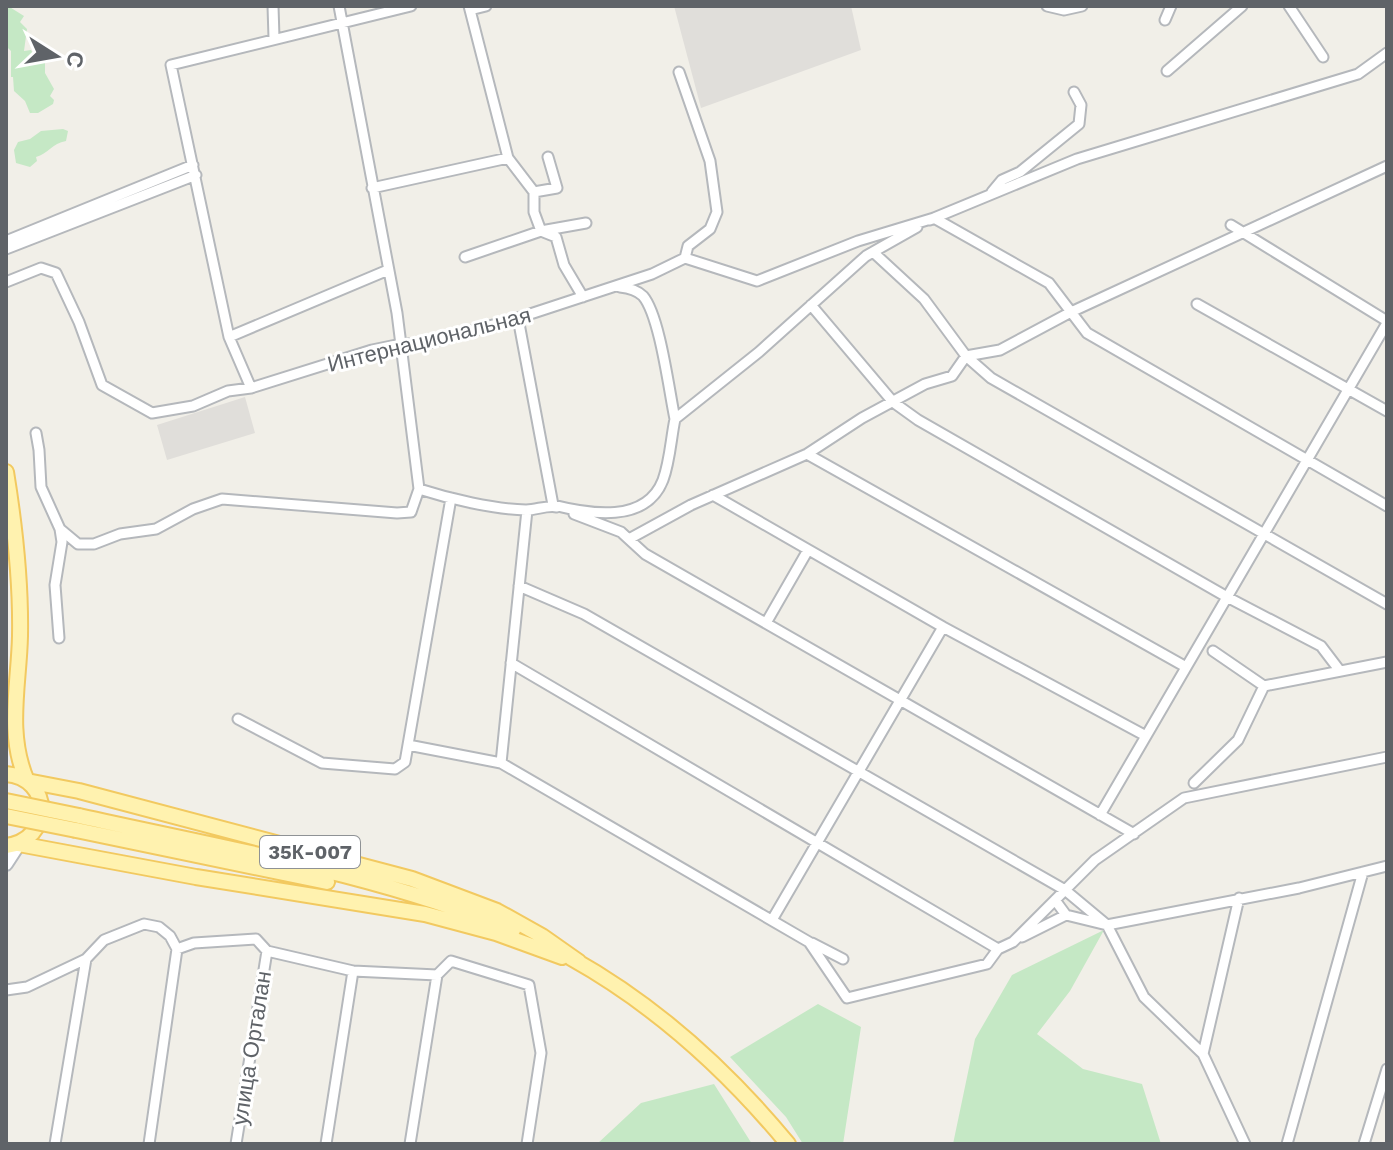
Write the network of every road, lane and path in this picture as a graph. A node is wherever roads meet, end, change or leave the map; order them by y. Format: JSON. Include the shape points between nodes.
{"nodes":[{"id":1,"x":273,"y":6,"type":"edge"},
{"id":2,"x":339,"y":6,"type":"edge"},
{"id":3,"x":411,"y":6,"type":"edge"},
{"id":4,"x":486,"y":6,"type":"edge"},
{"id":5,"x":1047,"y":6,"type":"edge"},
{"id":6,"x":1082,"y":6,"type":"edge"},
{"id":7,"x":1162,"y":6,"type":"edge"},
{"id":8,"x":1171,"y":6,"type":"edge"},
{"id":9,"x":1242,"y":6,"type":"edge"},
{"id":10,"x":1289,"y":6,"type":"edge"},
{"id":11,"x":470,"y":8,"type":"edge"},
{"id":12,"x":341,"y":24,"type":"junction"},
{"id":13,"x":274,"y":38,"type":"junction"},
{"id":14,"x":1387,"y":53,"type":"edge"},
{"id":15,"x":1323,"y":57,"type":"dead end"},
{"id":16,"x":1167,"y":71,"type":"dead end"},
{"id":17,"x":679,"y":72,"type":"dead end"},
{"id":18,"x":1074,"y":92,"type":"dead end"},
{"id":19,"x":548,"y":157,"type":"dead end"},
{"id":20,"x":508,"y":158,"type":"junction"},
{"id":21,"x":1387,"y":166,"type":"edge"},
{"id":22,"x":194,"y":170,"type":"junction"},
{"id":23,"x":372,"y":188,"type":"junction"},
{"id":24,"x":534,"y":192,"type":"junction"},
{"id":25,"x":990,"y":195,"type":"junction"},
{"id":26,"x":934,"y":218,"type":"junction"},
{"id":27,"x":586,"y":223,"type":"dead end"},
{"id":28,"x":1231,"y":225,"type":"dead end"},
{"id":29,"x":541,"y":231,"type":"junction"},
{"id":30,"x":1244,"y":233,"type":"junction"},
{"id":31,"x":6,"y":241,"type":"edge"},
{"id":32,"x":6,"y":249,"type":"edge"},
{"id":33,"x":873,"y":252,"type":"junction"},
{"id":34,"x":465,"y":257,"type":"dead end"},
{"id":35,"x":685,"y":258,"type":"junction"},
{"id":36,"x":388,"y":270,"type":"junction"},
{"id":37,"x":6,"y":282,"type":"edge"},
{"id":38,"x":614,"y":287,"type":"junction"},
{"id":39,"x":583,"y":297,"type":"junction"},
{"id":40,"x":1197,"y":304,"type":"dead end"},
{"id":41,"x":811,"y":305,"type":"junction"},
{"id":42,"x":1071,"y":312,"type":"junction"},
{"id":43,"x":518,"y":318,"type":"junction"},
{"id":44,"x":1387,"y":322,"type":"edge"},
{"id":45,"x":229,"y":337,"type":"junction"},
{"id":46,"x":401,"y":344,"type":"junction"},
{"id":47,"x":966,"y":356,"type":"junction"},
{"id":48,"x":251,"y":388,"type":"junction"},
{"id":49,"x":1349,"y":389,"type":"junction"},
{"id":50,"x":893,"y":402,"type":"junction"},
{"id":51,"x":1387,"y":411,"type":"edge"},
{"id":52,"x":675,"y":419,"type":"junction"},
{"id":53,"x":36,"y":433,"type":"dead end"},
{"id":54,"x":807,"y":454,"type":"junction"},
{"id":55,"x":1307,"y":461,"type":"junction"},
{"id":56,"x":6,"y":472,"type":"edge"},
{"id":57,"x":419,"y":489,"type":"junction"},
{"id":58,"x":713,"y":495,"type":"junction"},
{"id":59,"x":451,"y":498,"type":"junction"},
{"id":60,"x":553,"y":505,"type":"junction"},
{"id":61,"x":1387,"y":506,"type":"edge"},
{"id":62,"x":527,"y":510,"type":"junction"},
{"id":63,"x":60,"y":529,"type":"junction"},
{"id":64,"x":1265,"y":533,"type":"junction"},
{"id":65,"x":629,"y":539,"type":"junction"},
{"id":66,"x":808,"y":550,"type":"junction"},
{"id":67,"x":519,"y":586,"type":"junction"},
{"id":68,"x":1227,"y":597,"type":"junction"},
{"id":69,"x":1387,"y":604,"type":"edge"},
{"id":70,"x":766,"y":623,"type":"junction"},
{"id":71,"x":943,"y":627,"type":"junction"},
{"id":72,"x":59,"y":638,"type":"dead end"},
{"id":73,"x":1213,"y":651,"type":"dead end"},
{"id":74,"x":1387,"y":662,"type":"edge"},
{"id":75,"x":511,"y":663,"type":"junction"},
{"id":76,"x":1186,"y":667,"type":"junction"},
{"id":77,"x":1340,"y":671,"type":"junction"},
{"id":78,"x":1264,"y":686,"type":"junction"},
{"id":79,"x":900,"y":700,"type":"junction"},
{"id":80,"x":14,"y":717,"type":"junction"},
{"id":81,"x":238,"y":719,"type":"dead end"},
{"id":82,"x":1146,"y":736,"type":"junction"},
{"id":83,"x":408,"y":745,"type":"junction"},
{"id":84,"x":6,"y":749,"type":"edge"},
{"id":85,"x":1387,"y":757,"type":"edge"},
{"id":86,"x":501,"y":763,"type":"junction"},
{"id":87,"x":859,"y":772,"type":"junction"},
{"id":88,"x":6,"y":774,"type":"edge"},
{"id":89,"x":27,"y":781,"type":"junction"},
{"id":90,"x":1194,"y":783,"type":"dead end"},
{"id":91,"x":6,"y":801,"type":"edge"},
{"id":92,"x":1100,"y":815,"type":"junction"},
{"id":93,"x":6,"y":816,"type":"edge"},
{"id":94,"x":78,"y":823,"type":"junction"},
{"id":95,"x":1134,"y":834,"type":"junction"},
{"id":96,"x":817,"y":844,"type":"junction"},
{"id":97,"x":13,"y":845,"type":"edge"},
{"id":98,"x":6,"y":864,"type":"edge"},
{"id":99,"x":1387,"y":866,"type":"edge"},
{"id":100,"x":1363,"y":872,"type":"junction"},
{"id":101,"x":1065,"y":890,"type":"junction"},
{"id":102,"x":1239,"y":898,"type":"junction"},
{"id":103,"x":1055,"y":900,"type":"junction"},
{"id":104,"x":1066,"y":915,"type":"junction"},
{"id":105,"x":772,"y":920,"type":"junction"},
{"id":106,"x":1107,"y":925,"type":"junction"},
{"id":107,"x":809,"y":942,"type":"junction"},
{"id":108,"x":177,"y":949,"type":"junction"},
{"id":109,"x":998,"y":949,"type":"junction"},
{"id":110,"x":267,"y":951,"type":"junction"},
{"id":111,"x":86,"y":959,"type":"junction"},
{"id":112,"x":843,"y":959,"type":"dead end"},
{"id":113,"x":579,"y":962,"type":"junction"},
{"id":114,"x":353,"y":971,"type":"junction"},
{"id":115,"x":437,"y":975,"type":"junction"},
{"id":116,"x":6,"y":990,"type":"edge"},
{"id":117,"x":1203,"y":1054,"type":"junction"},
{"id":118,"x":1387,"y":1069,"type":"edge"},
{"id":119,"x":55,"y":1144,"type":"edge"},
{"id":120,"x":149,"y":1144,"type":"edge"},
{"id":121,"x":236,"y":1144,"type":"edge"},
{"id":122,"x":326,"y":1144,"type":"edge"},
{"id":123,"x":410,"y":1144,"type":"edge"},
{"id":124,"x":527,"y":1144,"type":"edge"},
{"id":125,"x":788,"y":1144,"type":"edge"},
{"id":126,"x":1245,"y":1144,"type":"edge"},
{"id":127,"x":1287,"y":1144,"type":"edge"},
{"id":128,"x":1364,"y":1144,"type":"edge"}],
"edges":[{"from":1,"to":13,"type":"street"},
{"from":2,"to":12,"type":"street"},
{"from":3,"to":12,"type":"street"},
{"from":4,"to":11,"type":"street"},
{"from":5,"to":6,"type":"street"},
{"from":7,"to":8,"type":"street","via":[[1165,20]]},
{"from":9,"to":16,"type":"street"},
{"from":10,"to":15,"type":"street"},
{"from":11,"to":20,"type":"street"},
{"from":12,"to":13,"type":"street"},
{"from":12,"to":23,"type":"street"},
{"from":13,"to":22,"type":"street","via":[[171,65]]},
{"from":14,"to":25,"type":"street","via":[[1358,74],[1077,159]]},
{"from":17,"to":35,"type":"street","via":[[710,161],[717,212],[710,229],[688,246]]},
{"from":18,"to":25,"type":"street","via":[[1081,105],[1079,124],[1020,172],[1002,180]]},
{"from":19,"to":24,"type":"street","via":[[557,188]]},
{"from":20,"to":23,"type":"street"},
{"from":20,"to":24,"type":"street"},
{"from":21,"to":30,"type":"street"},
{"from":22,"to":31,"type":"street"},
{"from":22,"to":32,"type":"street"},
{"from":22,"to":45,"type":"street"},
{"from":23,"to":36,"type":"street"},
{"from":24,"to":29,"type":"street"},
{"from":25,"to":26,"type":"street"},
{"from":26,"to":33,"type":"street"},
{"from":26,"to":35,"type":"street","via":[[757,281]]},
{"from":26,"to":42,"type":"street","via":[[1049,283]]},
{"from":27,"to":29,"type":"street"},
{"from":28,"to":30,"type":"street"},
{"from":29,"to":34,"type":"street"},
{"from":29,"to":39,"type":"street","via":[[556,237],[564,265]]},
{"from":30,"to":42,"type":"street"},
{"from":30,"to":44,"type":"street"},
{"from":33,"to":41,"type":"street"},
{"from":33,"to":47,"type":"street","via":[[924,299]]},
{"from":35,"to":38,"type":"street","name":"Интернациональная"},
{"from":36,"to":45,"type":"street"},
{"from":36,"to":46,"type":"street"},
{"from":37,"to":48,"type":"street","name":"Интернациональная","via":[[41,268],[56,273],[102,385],[152,413]]},
{"from":38,"to":39,"type":"street","name":"Интернациональная"},
{"from":38,"to":52,"type":"street","via":[[631,288],[643,296],[654,318]]},
{"from":39,"to":43,"type":"street","name":"Интернациональная"},
{"from":40,"to":49,"type":"street"},
{"from":41,"to":50,"type":"street"},
{"from":41,"to":52,"type":"street"},
{"from":42,"to":47,"type":"street","via":[[1000,350]]},
{"from":42,"to":55,"type":"street","via":[[1087,333]]},
{"from":43,"to":46,"type":"street","name":"Интернациональная","via":[[425,344]]},
{"from":43,"to":60,"type":"street"},
{"from":44,"to":49,"type":"street"},
{"from":45,"to":48,"type":"street"},
{"from":46,"to":48,"type":"street","name":"Интернациональная"},
{"from":46,"to":57,"type":"street"},
{"from":47,"to":50,"type":"street","via":[[952,376]]},
{"from":47,"to":64,"type":"street","via":[[991,378]]},
{"from":49,"to":51,"type":"street"},
{"from":49,"to":55,"type":"street"},
{"from":50,"to":54,"type":"street"},
{"from":50,"to":68,"type":"street"},
{"from":52,"to":60,"type":"street","via":[[663,480],[652,501],[630,511],[580,512]]},
{"from":53,"to":63,"type":"street","via":[[41,487]]},
{"from":54,"to":58,"type":"street"},
{"from":54,"to":76,"type":"street"},
{"from":55,"to":61,"type":"street"},
{"from":55,"to":64,"type":"street"},
{"from":56,"to":80,"type":"main road","via":[[20,581]]},
{"from":57,"to":59,"type":"street"},
{"from":57,"to":63,"type":"street","via":[[411,512],[222,499],[156,529],[94,544],[78,544]]},
{"from":58,"to":65,"type":"street"},
{"from":58,"to":66,"type":"street"},
{"from":59,"to":62,"type":"street"},
{"from":59,"to":83,"type":"street"},
{"from":60,"to":62,"type":"street"},
{"from":60,"to":65,"type":"street"},
{"from":62,"to":67,"type":"street"},
{"from":63,"to":72,"type":"street","via":[[55,585]]},
{"from":64,"to":68,"type":"street"},
{"from":64,"to":69,"type":"street"},
{"from":65,"to":70,"type":"street","via":[[645,554]]},
{"from":66,"to":70,"type":"street"},
{"from":66,"to":71,"type":"street"},
{"from":67,"to":75,"type":"street"},
{"from":67,"to":87,"type":"street","via":[[584,614]]},
{"from":68,"to":76,"type":"street"},
{"from":68,"to":77,"type":"street","via":[[1321,646]]},
{"from":70,"to":79,"type":"street"},
{"from":71,"to":79,"type":"street"},
{"from":71,"to":82,"type":"street"},
{"from":73,"to":78,"type":"street"},
{"from":74,"to":77,"type":"street"},
{"from":75,"to":86,"type":"street"},
{"from":75,"to":96,"type":"street"},
{"from":76,"to":82,"type":"street"},
{"from":77,"to":78,"type":"street"},
{"from":78,"to":90,"type":"street","via":[[1238,740]]},
{"from":79,"to":87,"type":"street"},
{"from":79,"to":92,"type":"street"},
{"from":80,"to":84,"type":"main road"},
{"from":80,"to":89,"type":"main road","via":[[17,754]]},
{"from":81,"to":83,"type":"street","via":[[322,763],[395,769],[405,762]]},
{"from":82,"to":92,"type":"street"},
{"from":83,"to":86,"type":"street"},
{"from":85,"to":95,"type":"street","via":[[1184,798]]},
{"from":86,"to":105,"type":"street"},
{"from":87,"to":96,"type":"street"},
{"from":87,"to":101,"type":"street"},
{"from":88,"to":89,"type":"main road"},
{"from":89,"to":97,"type":"main road","via":[[40,799],[41,818],[32,834]]},
{"from":89,"to":113,"type":"main road","number":"35К-007","via":[[412,879],[497,911]]},
{"from":91,"to":94,"type":"main road","number":"35К-007","bridge":true},
{"from":92,"to":95,"type":"street"},
{"from":93,"to":94,"type":"main road","number":"35К-007","bridge":true},
{"from":94,"to":113,"type":"main road","number":"35К-007","via":[[354,888],[418,897],[487,919]]},
{"from":95,"to":101,"type":"street","via":[[1095,860]]},
{"from":96,"to":105,"type":"street"},
{"from":96,"to":109,"type":"street"},
{"from":97,"to":98,"type":"main road"},
{"from":97,"to":113,"type":"main road","number":"35К-007","via":[[425,914]]},
{"from":99,"to":100,"type":"street"},
{"from":100,"to":102,"type":"street"},
{"from":100,"to":127,"type":"street"},
{"from":101,"to":103,"type":"street"},
{"from":101,"to":106,"type":"street"},
{"from":102,"to":106,"type":"street"},
{"from":102,"to":117,"type":"street"},
{"from":103,"to":104,"type":"street"},
{"from":103,"to":109,"type":"street","via":[[1013,942]]},
{"from":104,"to":106,"type":"street"},
{"from":104,"to":109,"type":"street"},
{"from":105,"to":107,"type":"street"},
{"from":106,"to":117,"type":"street","via":[[1144,997]]},
{"from":107,"to":109,"type":"street","via":[[847,998],[987,964]]},
{"from":107,"to":112,"type":"street"},
{"from":108,"to":110,"type":"street","via":[[256,939]]},
{"from":108,"to":111,"type":"street","via":[[159,927],[144,924],[104,940]]},
{"from":108,"to":120,"type":"street"},
{"from":110,"to":114,"type":"street"},
{"from":110,"to":121,"type":"street","name":"улица Орталан"},
{"from":111,"to":116,"type":"street","via":[[27,987]]},
{"from":111,"to":119,"type":"street"},
{"from":113,"to":125,"type":"main road","number":"35К-007","via":[[695,1044]]},
{"from":114,"to":115,"type":"street"},
{"from":114,"to":122,"type":"street"},
{"from":115,"to":123,"type":"street"},
{"from":115,"to":124,"type":"street","via":[[451,961],[529,985],[541,1053]]},
{"from":117,"to":126,"type":"street"},
{"from":118,"to":128,"type":"street"}]}
